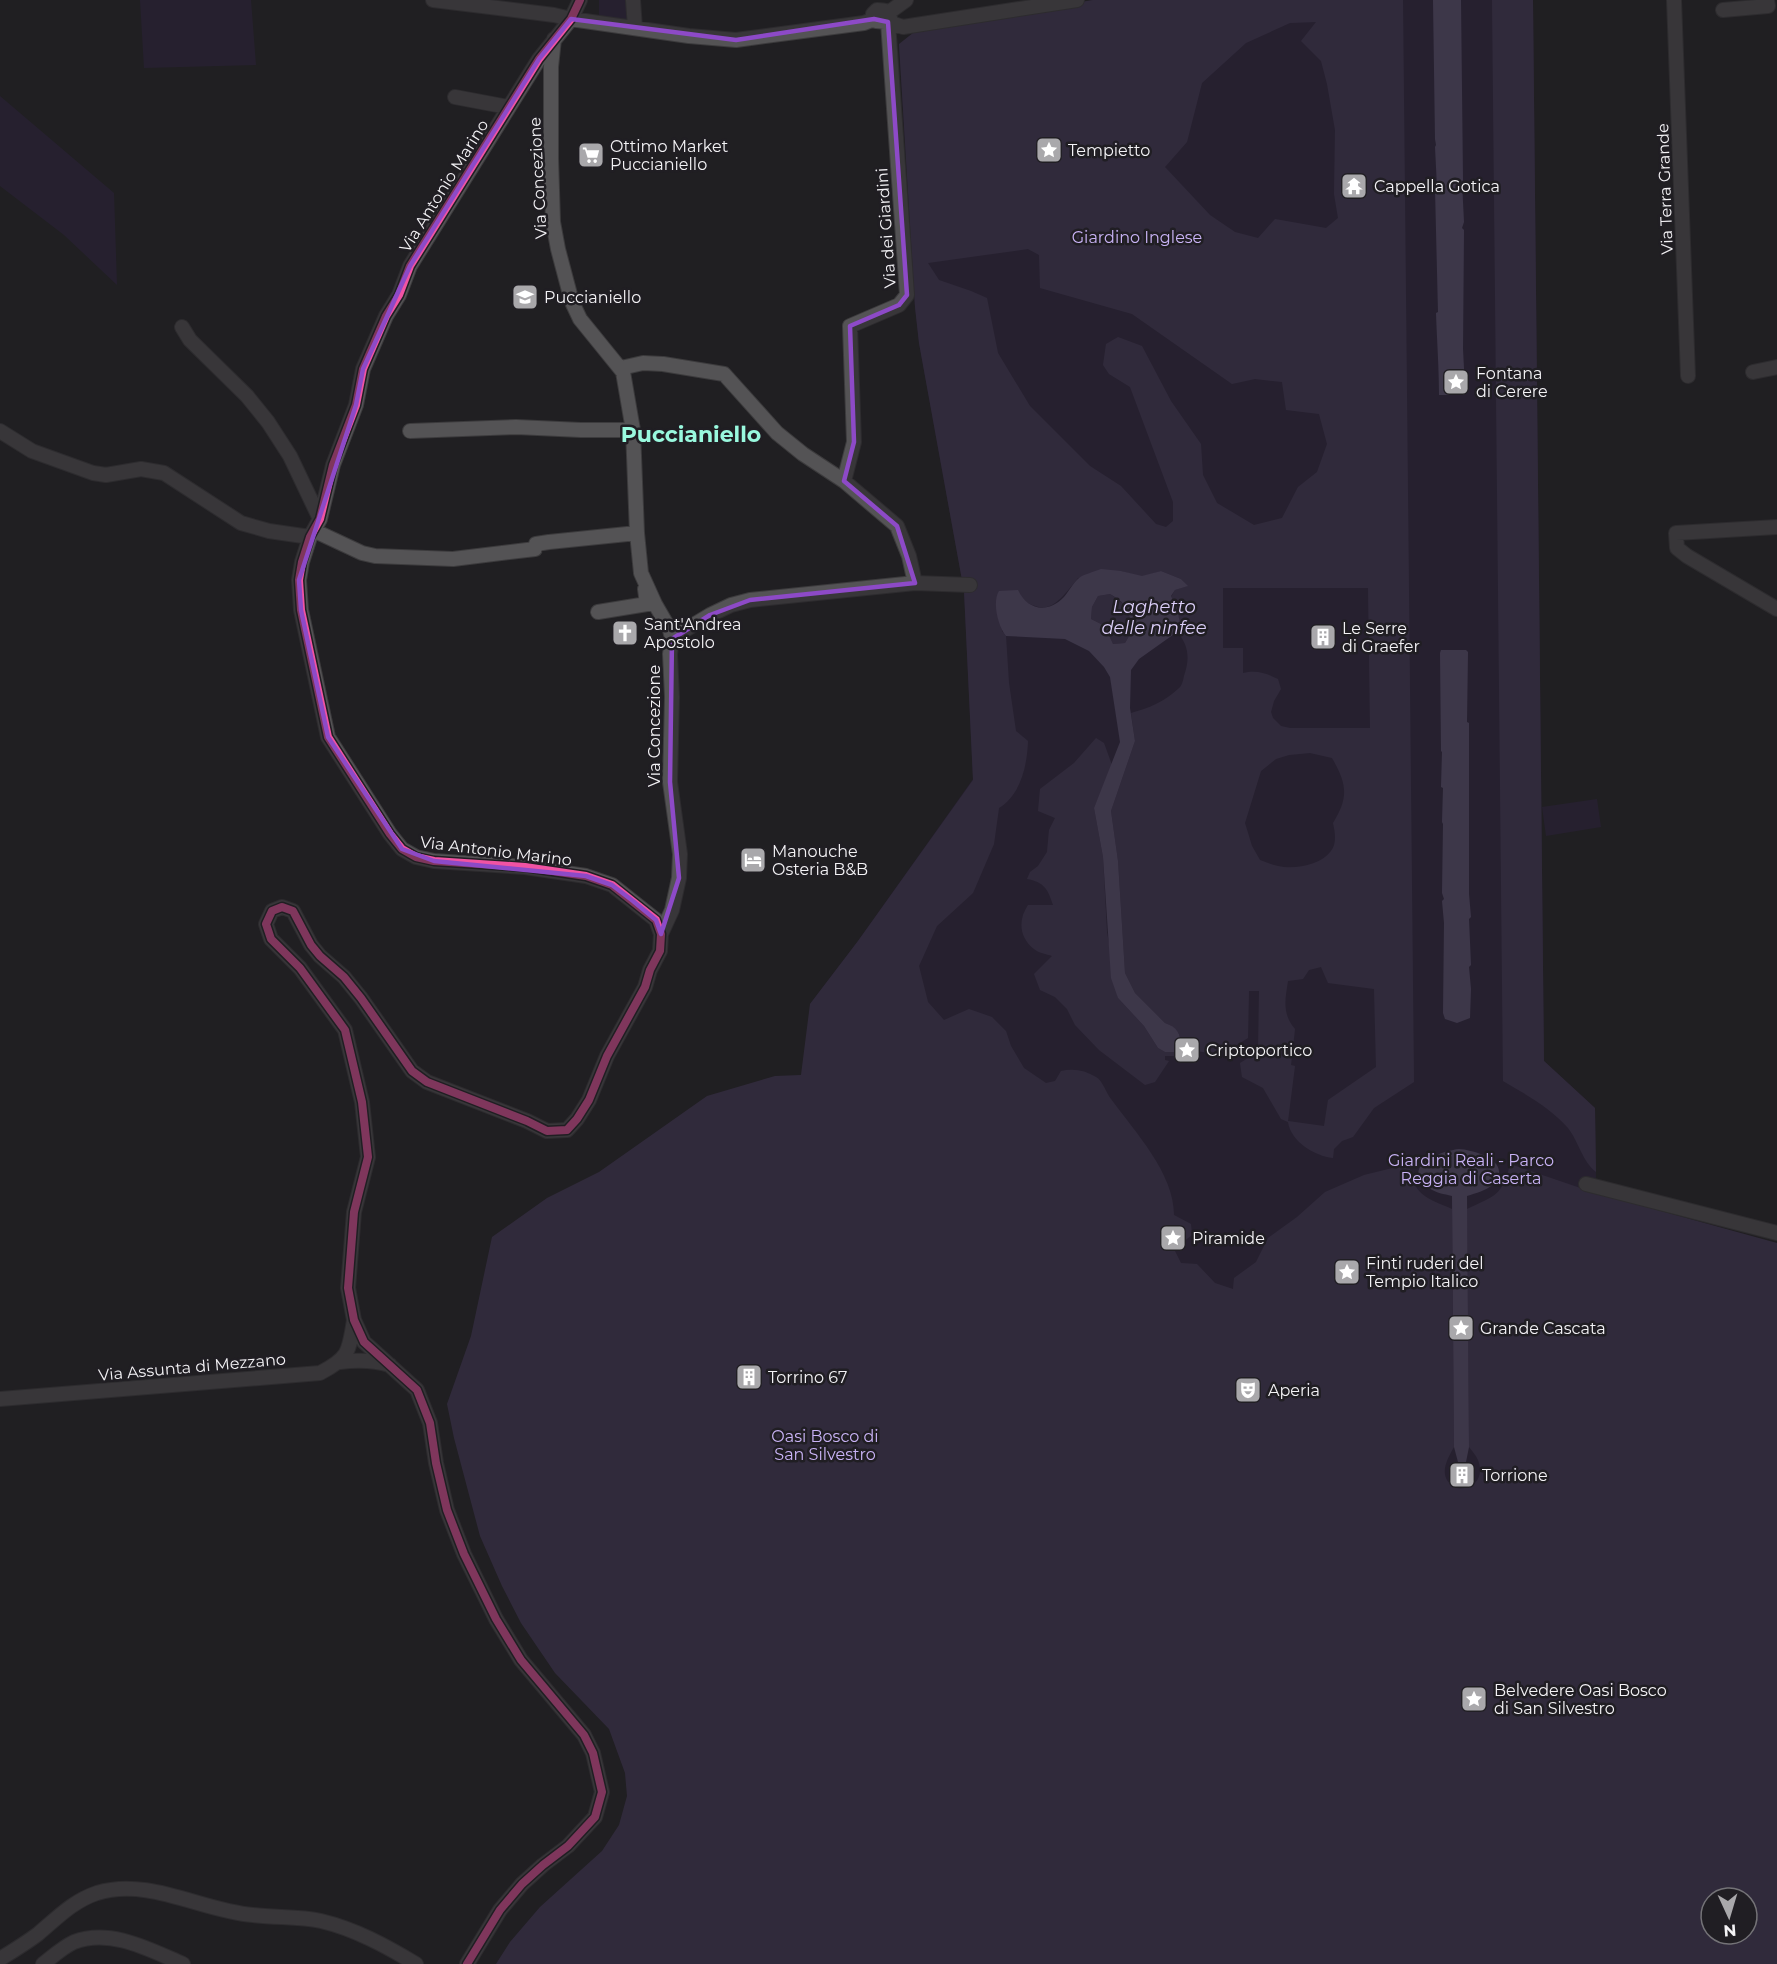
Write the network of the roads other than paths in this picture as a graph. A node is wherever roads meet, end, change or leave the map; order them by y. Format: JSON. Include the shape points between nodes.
{"nodes":[{"id":1,"x":433,"y":0,"type":"edge"},
{"id":2,"x":580,"y":0,"type":"edge"},
{"id":3,"x":633,"y":0,"type":"edge"},
{"id":4,"x":906,"y":0,"type":"edge"},
{"id":5,"x":1077,"y":0,"type":"edge"},
{"id":6,"x":1674,"y":0,"type":"edge"},
{"id":7,"x":1767,"y":0,"type":"edge"},
{"id":8,"x":1723,"y":10,"type":"dead end"},
{"id":9,"x":881,"y":13,"type":"edge"},
{"id":10,"x":571,"y":19,"type":"junction"},
{"id":11,"x":634,"y":28,"type":"junction"},
{"id":12,"x":555,"y":37,"type":"junction"},
{"id":13,"x":455,"y":97,"type":"dead end"},
{"id":14,"x":508,"y":108,"type":"junction"},
{"id":15,"x":182,"y":327,"type":"dead end"},
{"id":16,"x":1777,"y":367,"type":"edge"},
{"id":17,"x":621,"y":368,"type":"junction"},
{"id":18,"x":1753,"y":372,"type":"dead end"},
{"id":19,"x":1688,"y":376,"type":"dead end"},
{"id":20,"x":633,"y":430,"type":"junction"},
{"id":21,"x":0,"y":431,"type":"edge"},
{"id":22,"x":410,"y":431,"type":"dead end"},
{"id":23,"x":844,"y":481,"type":"junction"},
{"id":24,"x":1777,"y":527,"type":"edge"},
{"id":25,"x":315,"y":529,"type":"junction"},
{"id":26,"x":637,"y":533,"type":"junction"},
{"id":27,"x":915,"y":583,"type":"junction"},
{"id":28,"x":645,"y":584,"type":"junction"},
{"id":29,"x":970,"y":585,"type":"dead end"},
{"id":30,"x":1777,"y":609,"type":"edge"},
{"id":31,"x":598,"y":612,"type":"dead end"},
{"id":32,"x":672,"y":638,"type":"junction"},
{"id":33,"x":661,"y":934,"type":"junction"},
{"id":34,"x":1586,"y":1184,"type":"dead end"},
{"id":35,"x":1777,"y":1233,"type":"edge"},
{"id":36,"x":354,"y":1320,"type":"junction"},
{"id":37,"x":340,"y":1362,"type":"junction"},
{"id":38,"x":392,"y":1366,"type":"junction"},
{"id":39,"x":0,"y":1399,"type":"edge"},
{"id":40,"x":0,"y":1959,"type":"edge"},
{"id":41,"x":43,"y":1964,"type":"edge"},
{"id":42,"x":183,"y":1964,"type":"edge"},
{"id":43,"x":416,"y":1964,"type":"edge"},
{"id":44,"x":467,"y":1964,"type":"edge"}],
"edges":[{"from":1,"to":10,"type":"street"},
{"from":2,"to":10,"type":"street","name":"Via Antonio Marino"},
{"from":3,"to":11,"type":"street"},
{"from":4,"to":9,"type":"street"},
{"from":5,"to":9,"type":"street","via":[[903,27]]},
{"from":6,"to":19,"type":"street","name":"Via Terra Grande"},
{"from":7,"to":8,"type":"street","via":[[1768,6]]},
{"from":9,"to":11,"type":"street","via":[[864,23],[736,40]]},
{"from":9,"to":23,"type":"street","name":"Via dei Giardini","via":[[907,295],[898,305],[850,326],[854,442]]},
{"from":10,"to":11,"type":"street"},
{"from":10,"to":12,"type":"street","name":"Via Antonio Marino"},
{"from":12,"to":14,"type":"street","name":"Via Antonio Marino"},
{"from":12,"to":17,"type":"street","name":"Via Concezione","via":[[551,67],[551,158],[558,249],[580,319]]},
{"from":13,"to":14,"type":"street"},
{"from":14,"to":25,"type":"street","name":"Via Antonio Marino","via":[[410,266],[373,343]]},
{"from":15,"to":25,"type":"street","via":[[268,422],[294,462],[311,504]]},
{"from":16,"to":18,"type":"street"},
{"from":17,"to":20,"type":"street","name":"Via Concezione"},
{"from":17,"to":23,"type":"street","via":[[663,364],[724,374],[777,432]]},
{"from":20,"to":22,"type":"street","via":[[516,427]]},
{"from":20,"to":26,"type":"street","name":"Via Concezione"},
{"from":21,"to":25,"type":"street","via":[[32,451],[106,475],[141,469],[164,473],[241,523],[269,531]]},
{"from":23,"to":27,"type":"street","via":[[897,526]]},
{"from":24,"to":30,"type":"street","via":[[1676,533],[1677,548],[1687,556]]},
{"from":25,"to":26,"type":"street","via":[[375,556],[453,559],[535,549],[536,544],[549,542]]},
{"from":25,"to":33,"type":"street","name":"Via Antonio Marino","via":[[299,580],[301,610],[325,728],[402,849],[434,861],[525,867],[585,876],[612,885],[633,901],[656,920]]},
{"from":26,"to":28,"type":"street","name":"Via Concezione"},
{"from":27,"to":29,"type":"street"},
{"from":27,"to":32,"type":"street","via":[[750,600],[710,615]]},
{"from":28,"to":31,"type":"street","via":[[647,604]]},
{"from":28,"to":32,"type":"street","name":"Via Concezione"},
{"from":32,"to":33,"type":"street","name":"Via Concezione","via":[[670,782],[680,854],[672,910]]},
{"from":33,"to":36,"type":"street","via":[[660,951],[645,987],[583,1110],[567,1130],[547,1131],[427,1082],[412,1071],[361,998],[311,945],[293,911],[282,907],[272,910],[266,924],[271,939],[300,968],[345,1030],[362,1102],[368,1157],[354,1212],[348,1288]]},
{"from":34,"to":35,"type":"street"},
{"from":36,"to":37,"type":"street","via":[[350,1344]]},
{"from":36,"to":38,"type":"street","via":[[364,1342]]},
{"from":37,"to":38,"type":"street","via":[[359,1360]]},
{"from":37,"to":39,"type":"street","name":"Via Assunta di Mezzano","via":[[320,1373]]},
{"from":38,"to":44,"type":"street","via":[[417,1390],[426,1412],[447,1510],[478,1585],[521,1660],[584,1735],[594,1753],[602,1792],[595,1817],[568,1846],[522,1884],[500,1910]]},
{"from":40,"to":43,"type":"street","via":[[84,1898],[114,1889],[141,1890],[253,1916],[321,1921],[364,1935]]},
{"from":41,"to":42,"type":"street","via":[[72,1943],[92,1937],[134,1943]]}]}
